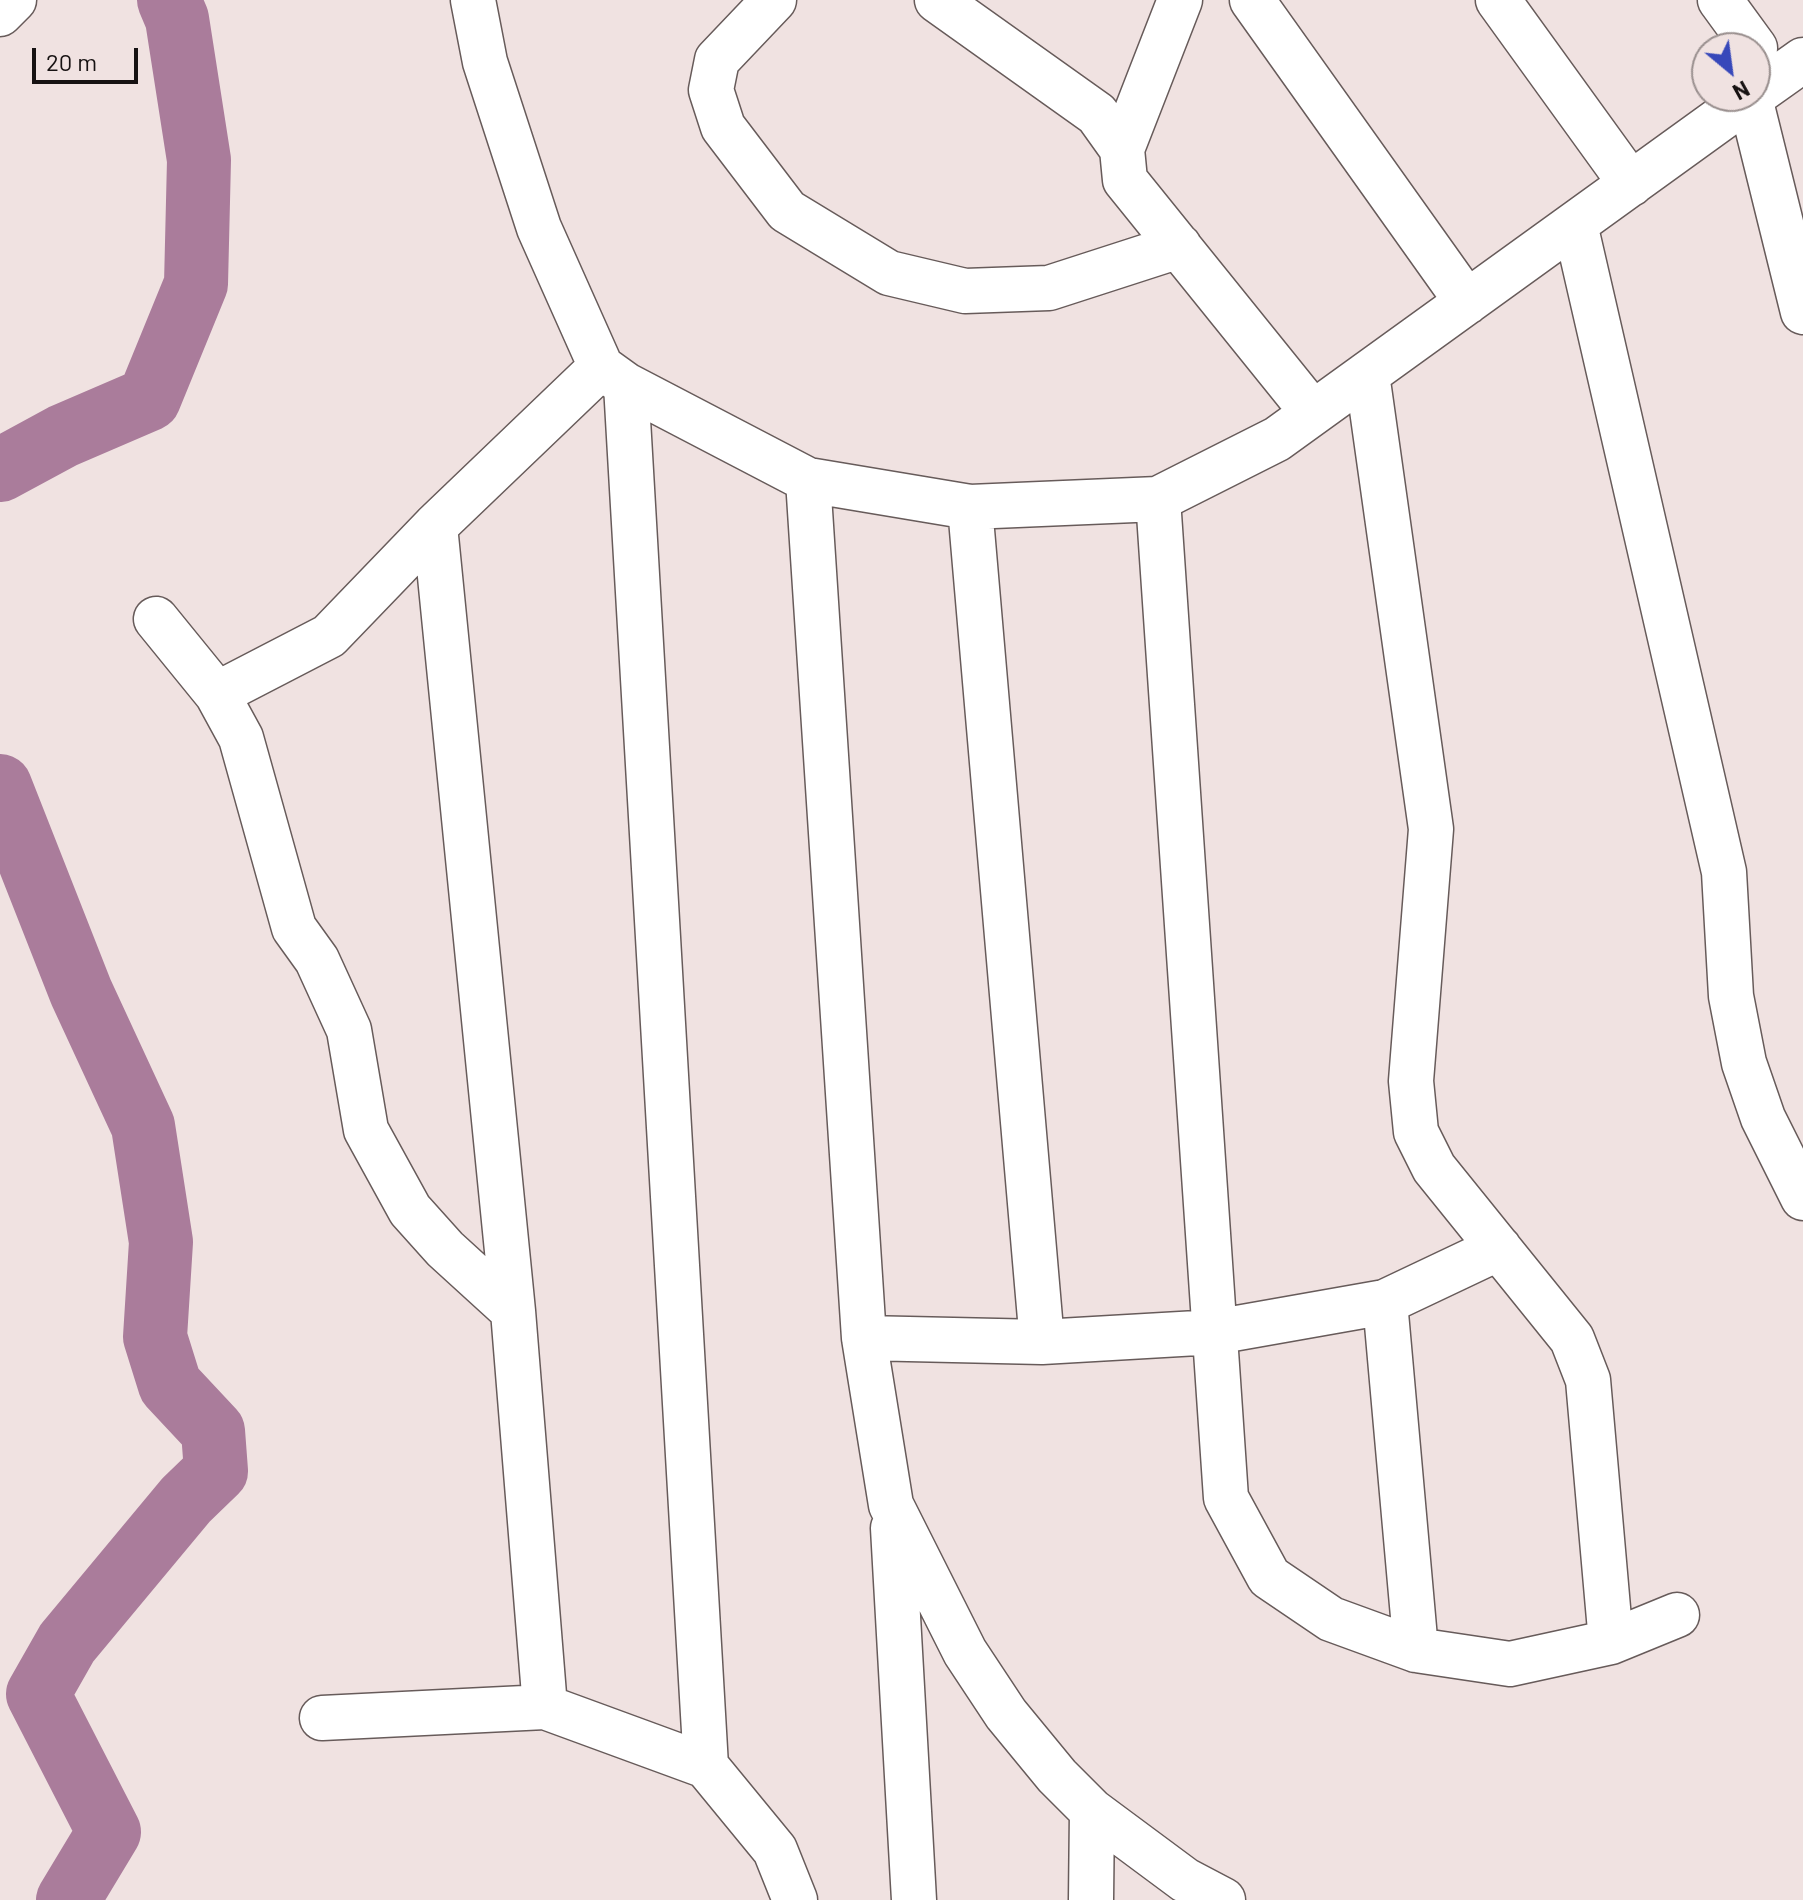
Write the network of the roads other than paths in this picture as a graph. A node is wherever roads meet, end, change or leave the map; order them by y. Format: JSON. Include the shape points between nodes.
{"nodes":[{"id":1,"x":14,"y":0,"type":"edge"},
{"id":2,"x":473,"y":0,"type":"edge"},
{"id":3,"x":774,"y":0,"type":"edge"},
{"id":4,"x":937,"y":0,"type":"edge"},
{"id":5,"x":1180,"y":0,"type":"edge"},
{"id":6,"x":1252,"y":0,"type":"edge"},
{"id":7,"x":1498,"y":0,"type":"edge"},
{"id":8,"x":1720,"y":0,"type":"edge"},
{"id":9,"x":0,"y":14,"type":"edge"},
{"id":10,"x":1739,"y":32,"type":"edge"},
{"id":11,"x":1719,"y":112,"type":"edge"},
{"id":12,"x":1770,"y":112,"type":"edge"},
{"id":13,"x":1122,"y":149,"type":"junction"},
{"id":14,"x":1631,"y":184,"type":"junction"},
{"id":15,"x":1575,"y":224,"type":"junction"},
{"id":16,"x":1179,"y":246,"type":"junction"},
{"id":17,"x":1467,"y":302,"type":"junction"},
{"id":18,"x":1803,"y":312,"type":"edge"},
{"id":19,"x":1367,"y":374,"type":"junction"},
{"id":20,"x":613,"y":376,"type":"junction"},
{"id":21,"x":1313,"y":413,"type":"junction"},
{"id":22,"x":808,"y":480,"type":"junction"},
{"id":23,"x":1158,"y":499,"type":"junction"},
{"id":24,"x":970,"y":507,"type":"junction"},
{"id":25,"x":435,"y":526,"type":"junction"},
{"id":26,"x":156,"y":619,"type":"dead end"},
{"id":27,"x":217,"y":694,"type":"junction"},
{"id":28,"x":1803,"y":1198,"type":"edge"},
{"id":29,"x":1499,"y":1248,"type":"junction"},
{"id":30,"x":1385,"y":1302,"type":"junction"},
{"id":31,"x":513,"y":1311,"type":"junction"},
{"id":32,"x":1215,"y":1332,"type":"junction"},
{"id":33,"x":864,"y":1338,"type":"junction"},
{"id":34,"x":1042,"y":1342,"type":"junction"},
{"id":35,"x":891,"y":1505,"type":"junction"},
{"id":36,"x":1677,"y":1615,"type":"dead end"},
{"id":37,"x":1611,"y":1642,"type":"junction"},
{"id":38,"x":1416,"y":1650,"type":"junction"},
{"id":39,"x":545,"y":1707,"type":"junction"},
{"id":40,"x":322,"y":1718,"type":"dead end"},
{"id":41,"x":706,"y":1766,"type":"junction"},
{"id":42,"x":1092,"y":1811,"type":"junction"},
{"id":43,"x":795,"y":1900,"type":"edge"},
{"id":44,"x":914,"y":1900,"type":"edge"},
{"id":45,"x":1091,"y":1900,"type":"edge"},
{"id":46,"x":1223,"y":1900,"type":"edge"}],
"edges":[{"from":1,"to":9,"type":"street"},
{"from":2,"to":20,"type":"street","via":[[485,62],[539,228]]},
{"from":3,"to":16,"type":"street","via":[[717,60],[711,90],[723,127],[787,211],[889,273],[965,291],[1049,288]]},
{"from":4,"to":13,"type":"street","via":[[1097,114]]},
{"from":5,"to":13,"type":"street"},
{"from":6,"to":17,"type":"street"},
{"from":7,"to":14,"type":"street"},
{"from":8,"to":10,"type":"street"},
{"from":11,"to":14,"type":"street"},
{"from":12,"to":18,"type":"street"},
{"from":13,"to":16,"type":"street","via":[[1125,180]]},
{"from":14,"to":15,"type":"street"},
{"from":15,"to":17,"type":"street"},
{"from":15,"to":28,"type":"street","via":[[1724,872],[1731,996],[1744,1063],[1763,1118]]},
{"from":16,"to":21,"type":"street"},
{"from":17,"to":19,"type":"street"},
{"from":19,"to":21,"type":"street"},
{"from":19,"to":29,"type":"street","via":[[1431,829],[1411,1081],[1416,1132],[1434,1168]]},
{"from":20,"to":22,"type":"street"},
{"from":20,"to":25,"type":"street"},
{"from":20,"to":41,"type":"street"},
{"from":21,"to":23,"type":"street","via":[[1277,439]]},
{"from":22,"to":24,"type":"street"},
{"from":22,"to":33,"type":"street"},
{"from":23,"to":24,"type":"street"},
{"from":23,"to":32,"type":"street"},
{"from":24,"to":34,"type":"street"},
{"from":25,"to":27,"type":"street","via":[[329,636]]},
{"from":25,"to":31,"type":"street"},
{"from":26,"to":27,"type":"street"},
{"from":27,"to":31,"type":"street","via":[[241,738],[294,928],[317,960],[349,1030],[366,1130],[410,1210]]},
{"from":29,"to":30,"type":"street"},
{"from":29,"to":37,"type":"street","via":[[1572,1339],[1588,1380]]},
{"from":30,"to":32,"type":"street"},
{"from":30,"to":38,"type":"street"},
{"from":31,"to":39,"type":"street"},
{"from":32,"to":34,"type":"street"},
{"from":32,"to":38,"type":"street","via":[[1226,1498],[1269,1577],[1331,1619]]},
{"from":33,"to":34,"type":"street"},
{"from":33,"to":35,"type":"street"},
{"from":35,"to":42,"type":"street","via":[[965,1652],[1006,1714]]},
{"from":35,"to":44,"type":"street"},
{"from":36,"to":37,"type":"street"},
{"from":37,"to":38,"type":"street","via":[[1510,1664]]},
{"from":39,"to":40,"type":"street"},
{"from":39,"to":41,"type":"street"},
{"from":41,"to":43,"type":"street","via":[[775,1850]]},
{"from":42,"to":45,"type":"street"},
{"from":42,"to":46,"type":"street","via":[[1185,1880]]}]}
